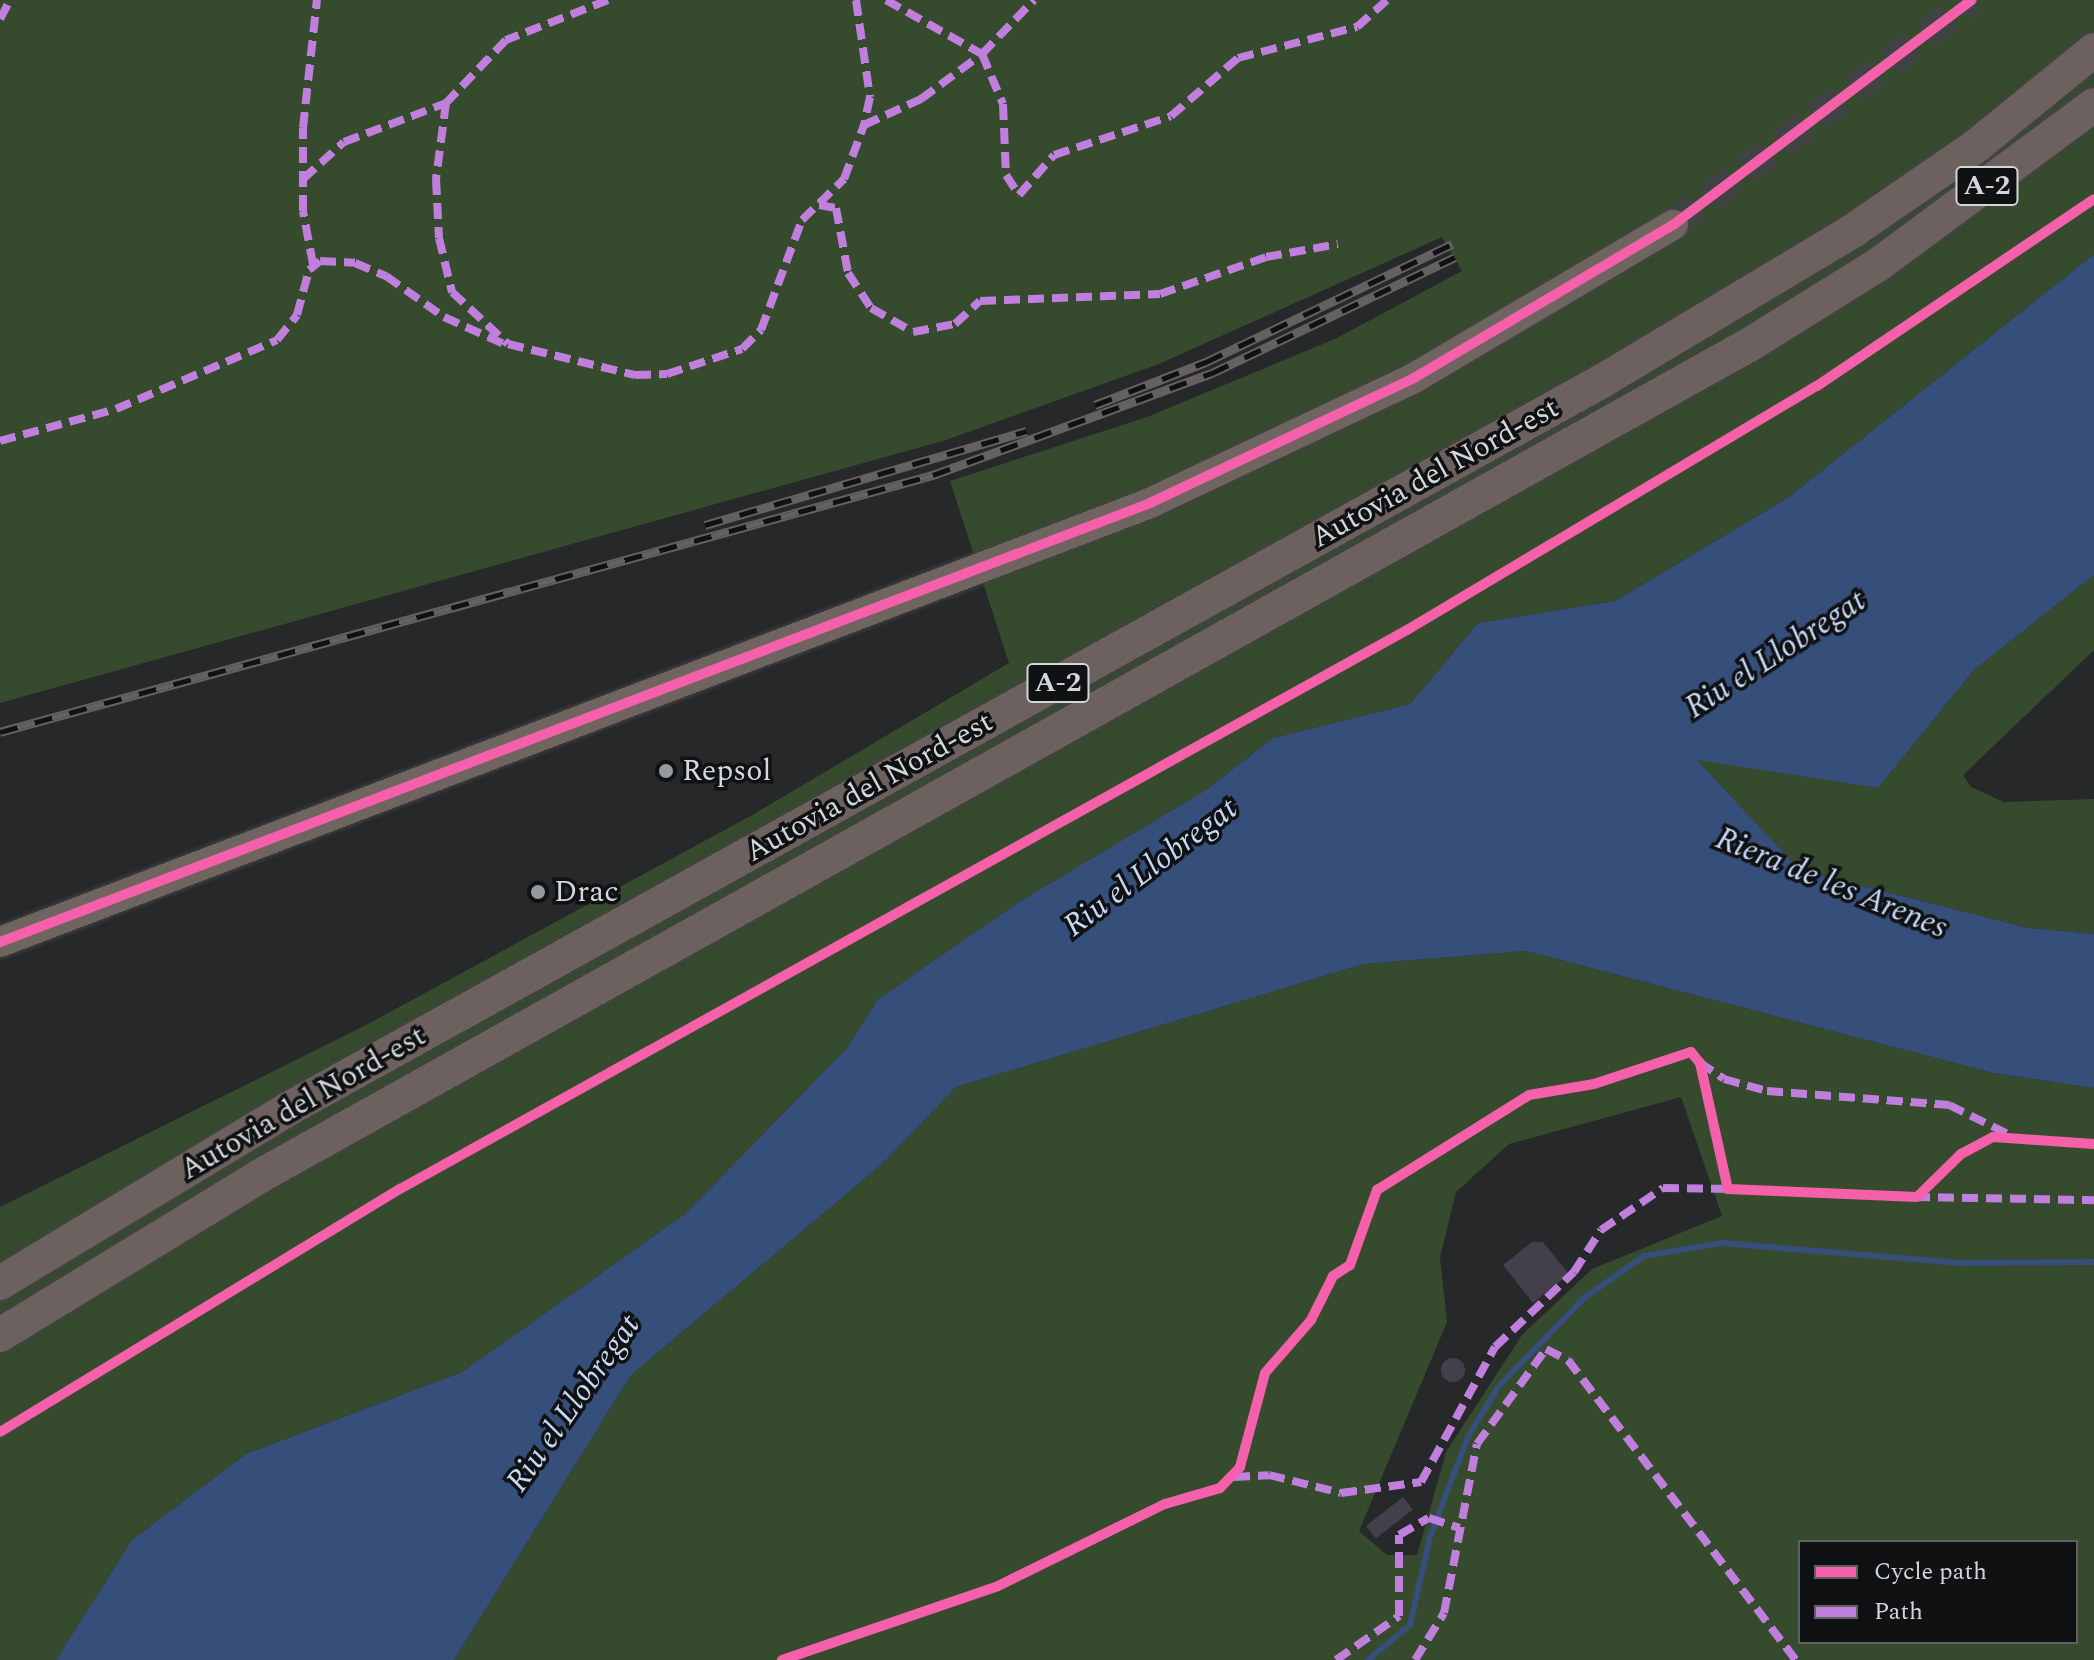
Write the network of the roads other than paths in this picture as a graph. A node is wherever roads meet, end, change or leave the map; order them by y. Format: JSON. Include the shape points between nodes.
{"nodes":[{"id":1,"x":2094,"y":50,"type":"edge"},
{"id":2,"x":2094,"y":105,"type":"edge"},
{"id":3,"x":1673,"y":225,"type":"tunnel mouth"},
{"id":4,"x":0,"y":942,"type":"edge"},
{"id":5,"x":0,"y":1283,"type":"edge"},
{"id":6,"x":0,"y":1335,"type":"edge"}],
"edges":[{"from":1,"to":5,"type":"highway","name":"Autovia del Nord-est","number":"A-2","via":[[1976,146],[1854,230],[1615,373],[290,1108]]},
{"from":2,"to":6,"type":"highway","name":"Autovia del Nord-est","number":"A-2","via":[[1879,264],[1749,345],[260,1176]]},
{"from":3,"to":4,"type":"main road","via":[[1414,378],[1150,503]]}]}
